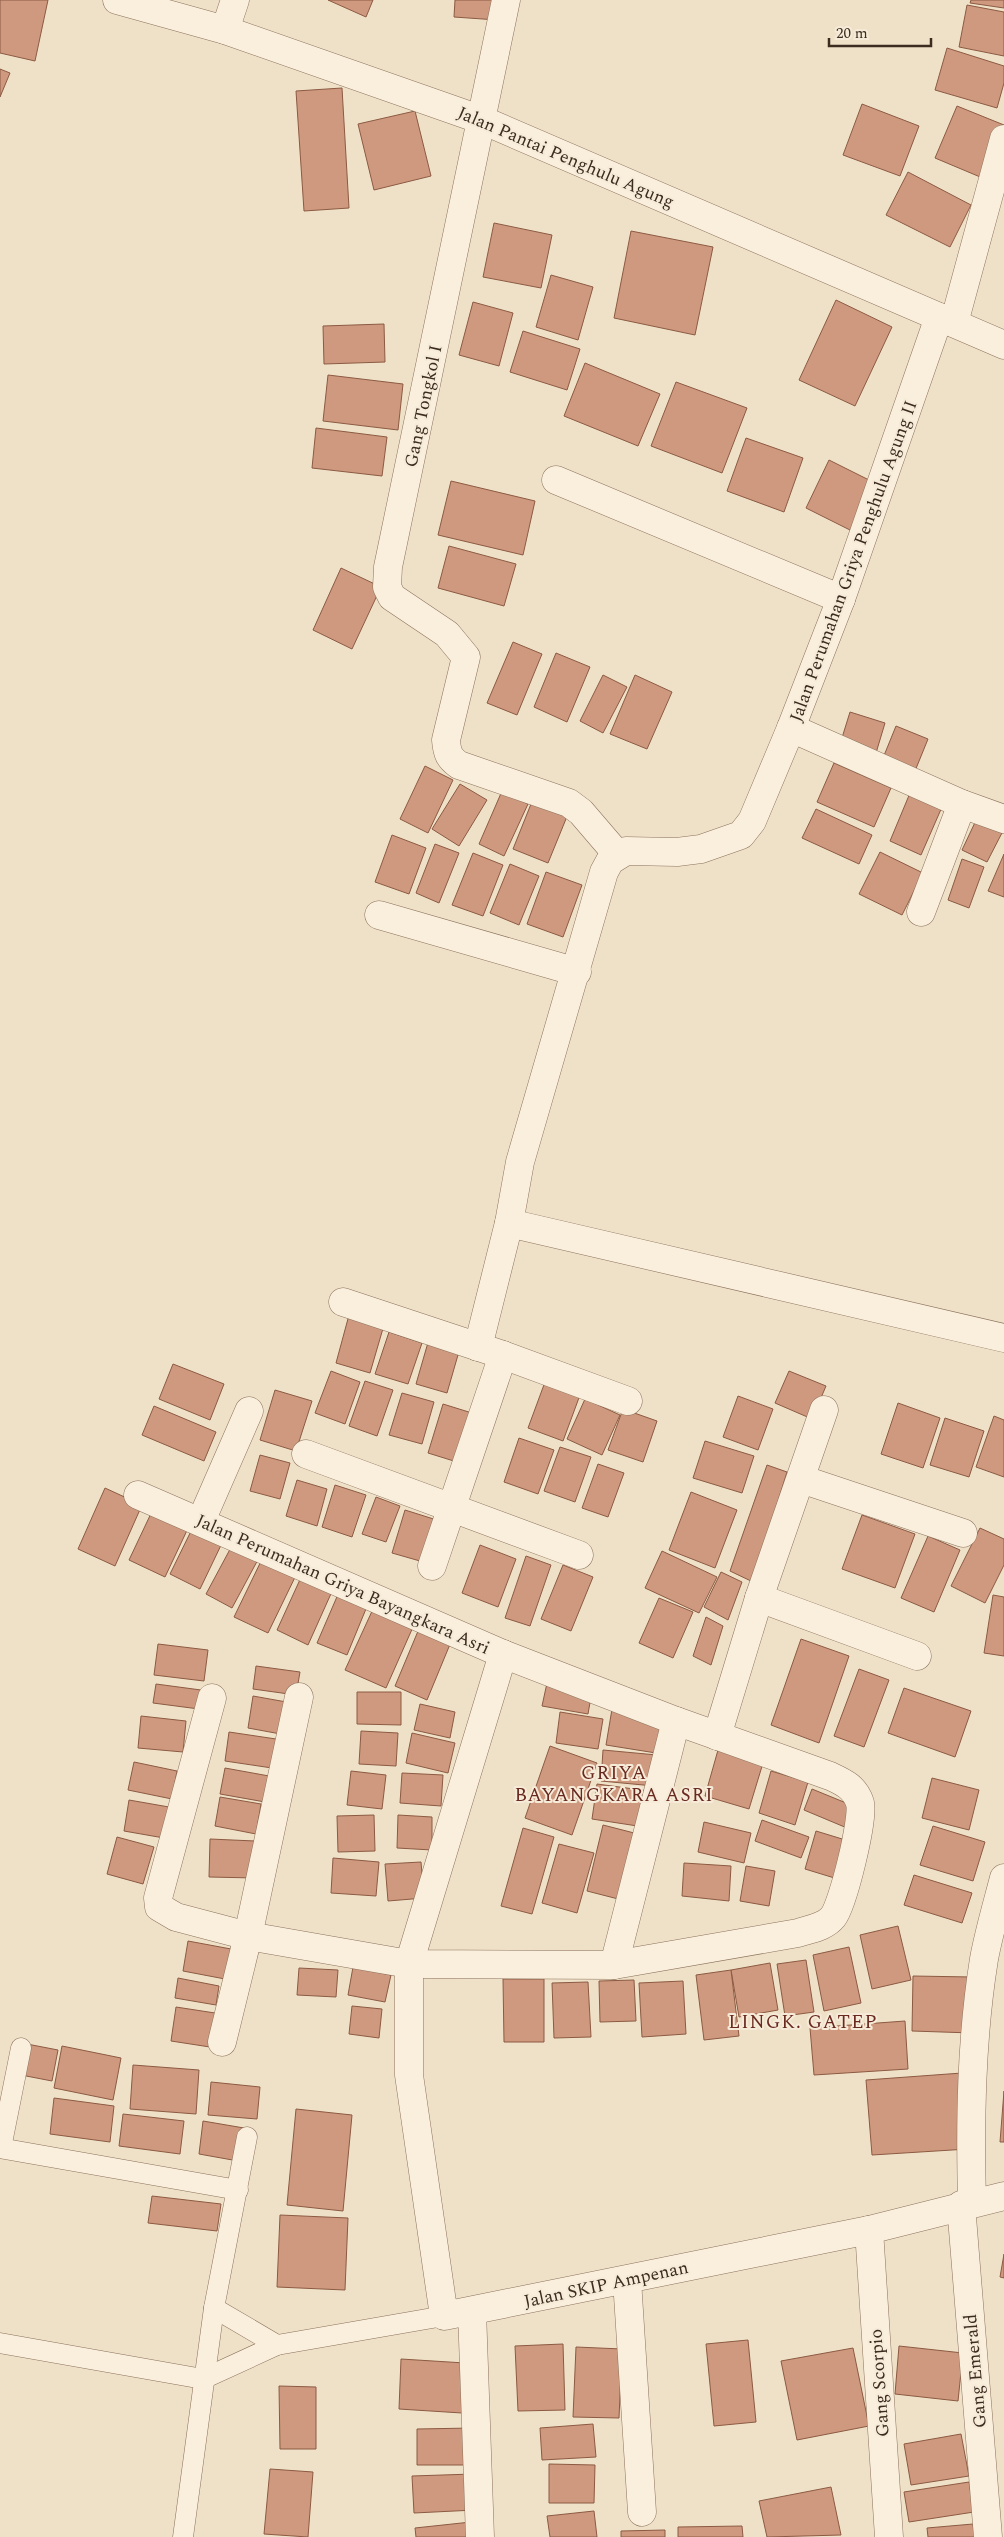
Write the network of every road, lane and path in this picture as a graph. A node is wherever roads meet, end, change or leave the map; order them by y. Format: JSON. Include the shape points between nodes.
{"nodes":[{"id":1,"x":117,"y":0,"type":"edge"},
{"id":2,"x":235,"y":0,"type":"edge"},
{"id":3,"x":506,"y":0,"type":"edge"},
{"id":4,"x":225,"y":30,"type":"junction"},
{"id":5,"x":482,"y":120,"type":"junction"},
{"id":6,"x":1004,"y":139,"type":"edge"},
{"id":7,"x":946,"y":320,"type":"junction"},
{"id":8,"x":1004,"y":345,"type":"edge"},
{"id":9,"x":556,"y":480,"type":"dead end"},
{"id":10,"x":841,"y":599,"type":"junction"},
{"id":11,"x":791,"y":728,"type":"junction"},
{"id":12,"x":962,"y":804,"type":"junction"},
{"id":13,"x":1004,"y":819,"type":"edge"},
{"id":14,"x":617,"y":854,"type":"junction"},
{"id":15,"x":920,"y":912,"type":"dead end"},
{"id":16,"x":379,"y":915,"type":"dead end"},
{"id":17,"x":577,"y":972,"type":"junction"},
{"id":18,"x":509,"y":1223,"type":"junction"},
{"id":19,"x":343,"y":1302,"type":"dead end"},
{"id":20,"x":1004,"y":1338,"type":"edge"},
{"id":21,"x":490,"y":1351,"type":"junction"},
{"id":22,"x":628,"y":1401,"type":"dead end"},
{"id":23,"x":824,"y":1410,"type":"dead end"},
{"id":24,"x":249,"y":1411,"type":"dead end"},
{"id":25,"x":306,"y":1454,"type":"dead end"},
{"id":26,"x":801,"y":1479,"type":"junction"},
{"id":27,"x":138,"y":1495,"type":"dead end"},
{"id":28,"x":452,"y":1506,"type":"junction"},
{"id":29,"x":201,"y":1521,"type":"junction"},
{"id":30,"x":963,"y":1533,"type":"dead end"},
{"id":31,"x":579,"y":1555,"type":"dead end"},
{"id":32,"x":432,"y":1566,"type":"dead end"},
{"id":33,"x":759,"y":1598,"type":"junction"},
{"id":34,"x":503,"y":1654,"type":"junction"},
{"id":35,"x":917,"y":1656,"type":"dead end"},
{"id":36,"x":299,"y":1697,"type":"dead end"},
{"id":37,"x":212,"y":1698,"type":"dead end"},
{"id":38,"x":676,"y":1721,"type":"junction"},
{"id":39,"x":717,"y":1736,"type":"junction"},
{"id":40,"x":1004,"y":1878,"type":"edge"},
{"id":41,"x":248,"y":1936,"type":"junction"},
{"id":42,"x":409,"y":1964,"type":"junction"},
{"id":43,"x":614,"y":1964,"type":"junction"},
{"id":44,"x":222,"y":2042,"type":"dead end"},
{"id":45,"x":21,"y":2048,"type":"dead end"},
{"id":46,"x":247,"y":2137,"type":"dead end"},
{"id":47,"x":1,"y":2148,"type":"edge"},
{"id":48,"x":238,"y":2190,"type":"junction"},
{"id":49,"x":1004,"y":2196,"type":"edge"},
{"id":50,"x":967,"y":2204,"type":"junction"},
{"id":51,"x":869,"y":2230,"type":"junction"},
{"id":52,"x":627,"y":2280,"type":"junction"},
{"id":53,"x":214,"y":2308,"type":"junction"},
{"id":54,"x":472,"y":2311,"type":"junction"},
{"id":55,"x":444,"y":2316,"type":"junction"},
{"id":56,"x":0,"y":2343,"type":"edge"},
{"id":57,"x":277,"y":2345,"type":"junction"},
{"id":58,"x":203,"y":2379,"type":"junction"},
{"id":59,"x":642,"y":2512,"type":"dead end"},
{"id":60,"x":183,"y":2537,"type":"edge"},
{"id":61,"x":480,"y":2537,"type":"edge"},
{"id":62,"x":889,"y":2537,"type":"edge"},
{"id":63,"x":988,"y":2537,"type":"edge"}],
"edges":[{"from":1,"to":4,"type":"street","name":"Jalan Pantai Penghulu Agung"},
{"from":2,"to":4,"type":"street"},
{"from":3,"to":5,"type":"street","name":"Gang Tongkol I"},
{"from":4,"to":5,"type":"street","name":"Jalan Pantai Penghulu Agung"},
{"from":5,"to":7,"type":"street","name":"Jalan Pantai Penghulu Agung"},
{"from":5,"to":14,"type":"street","name":"Gang Tongkol I","via":[[388,568],[387,587],[392,597],[447,634],[466,657],[446,740],[447,752],[452,759],[569,803],[581,812]]},
{"from":6,"to":7,"type":"street","name":"Jalan Perumahan Griya Penghulu Agung II"},
{"from":7,"to":8,"type":"street","name":"Jalan Pantai Penghulu Agung"},
{"from":7,"to":10,"type":"street","name":"Jalan Perumahan Griya Penghulu Agung II"},
{"from":9,"to":10,"type":"street"},
{"from":10,"to":11,"type":"street","name":"Jalan Perumahan Griya Penghulu Agung II"},
{"from":11,"to":12,"type":"street","name":"Jalan Perumahan Griya Penghulu Agung II"},
{"from":11,"to":14,"type":"street","via":[[752,821],[741,835],[701,849]]},
{"from":12,"to":13,"type":"street","name":"Jalan Perumahan Griya Penghulu Agung II"},
{"from":12,"to":15,"type":"street"},
{"from":14,"to":17,"type":"street","via":[[604,872]]},
{"from":16,"to":17,"type":"street"},
{"from":17,"to":18,"type":"street","via":[[520,1162]]},
{"from":18,"to":20,"type":"street"},
{"from":18,"to":21,"type":"street"},
{"from":19,"to":21,"type":"street"},
{"from":21,"to":22,"type":"street"},
{"from":21,"to":28,"type":"street"},
{"from":23,"to":26,"type":"street"},
{"from":24,"to":29,"type":"street"},
{"from":25,"to":28,"type":"street"},
{"from":26,"to":30,"type":"street"},
{"from":26,"to":33,"type":"street"},
{"from":27,"to":29,"type":"street","name":"Jalan Perumahan Griya Bayangkara Asri"},
{"from":28,"to":31,"type":"street"},
{"from":28,"to":32,"type":"street"},
{"from":29,"to":34,"type":"street","name":"Jalan Perumahan Griya Bayangkara Asri"},
{"from":33,"to":35,"type":"street"},
{"from":33,"to":39,"type":"street"},
{"from":34,"to":38,"type":"street"},
{"from":34,"to":42,"type":"street","name":"Jalan Perumahan Griya Bayangkara Asri"},
{"from":36,"to":41,"type":"street"},
{"from":37,"to":41,"type":"street","via":[[158,1898],[159,1907],[176,1917]]},
{"from":38,"to":39,"type":"street"},
{"from":38,"to":43,"type":"street"},
{"from":39,"to":43,"type":"street","via":[[830,1776],[848,1785],[856,1794],[860,1805],[858,1837],[838,1909],[824,1924],[798,1933]]},
{"from":40,"to":50,"type":"street","name":"Gang Emerald","via":[[984,1958],[977,2017]]},
{"from":41,"to":42,"type":"street"},
{"from":41,"to":44,"type":"street"},
{"from":42,"to":43,"type":"street"},
{"from":42,"to":55,"type":"street","name":"Jalan Perumahan Griya Bayangkara Asri","via":[[409,2075]]},
{"from":45,"to":47,"type":"lane"},
{"from":46,"to":48,"type":"lane"},
{"from":47,"to":48,"type":"lane"},
{"from":48,"to":53,"type":"lane"},
{"from":49,"to":50,"type":"street","name":"Jalan SKIP Ampenan"},
{"from":50,"to":51,"type":"street","name":"Jalan SKIP Ampenan"},
{"from":50,"to":63,"type":"street","name":"Gang Emerald"},
{"from":51,"to":52,"type":"street","name":"Jalan SKIP Ampenan"},
{"from":51,"to":62,"type":"street","name":"Gang Scorpio"},
{"from":52,"to":54,"type":"street","name":"Jalan SKIP Ampenan"},
{"from":52,"to":59,"type":"street"},
{"from":53,"to":57,"type":"lane"},
{"from":53,"to":58,"type":"lane"},
{"from":54,"to":55,"type":"street","name":"Jalan SKIP Ampenan"},
{"from":54,"to":61,"type":"street"},
{"from":55,"to":57,"type":"lane","name":"Jalan SKIP Ampenan"},
{"from":56,"to":58,"type":"lane"},
{"from":57,"to":58,"type":"lane","name":"Jalan SKIP Ampenan"},
{"from":58,"to":60,"type":"lane"}]}
